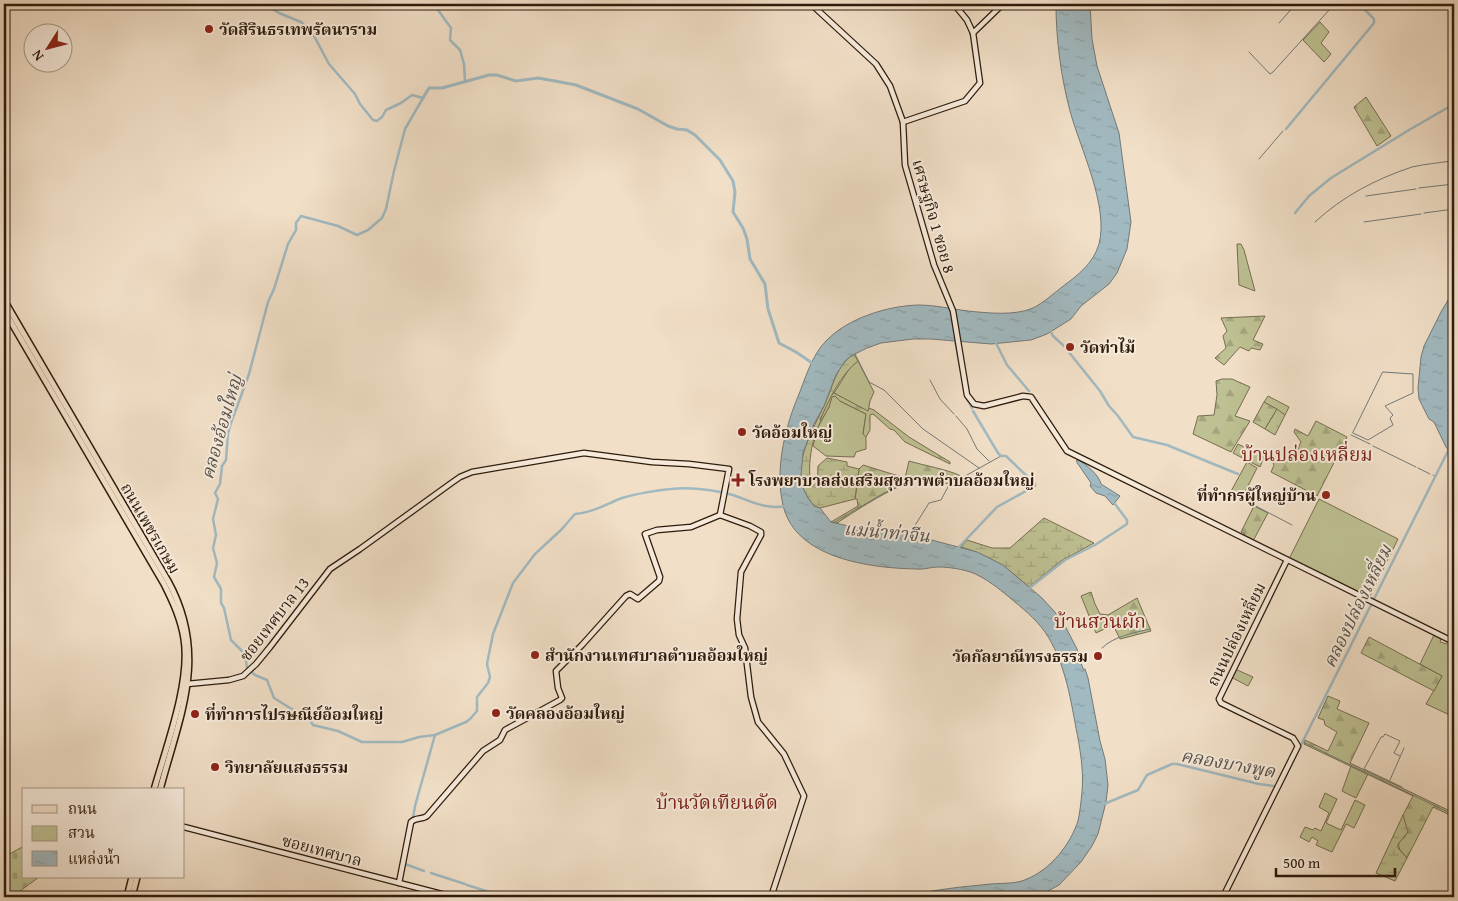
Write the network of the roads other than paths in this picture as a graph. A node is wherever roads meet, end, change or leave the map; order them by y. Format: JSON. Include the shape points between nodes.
{"nodes":[{"id":1,"x":811,"y":4,"type":"edge"},
{"id":2,"x":954,"y":4,"type":"edge"},
{"id":3,"x":1003,"y":4,"type":"edge"},
{"id":4,"x":973,"y":33,"type":"junction"},
{"id":5,"x":903,"y":122,"type":"junction"},
{"id":6,"x":4,"y":300,"type":"edge"},
{"id":7,"x":4,"y":310,"type":"edge"},
{"id":8,"x":118,"y":496,"type":"junction"},
{"id":9,"x":720,"y":515,"type":"junction"},
{"id":10,"x":126,"y":518,"type":"junction"},
{"id":11,"x":136,"y":526,"type":"junction"},
{"id":12,"x":146,"y":553,"type":"junction"},
{"id":13,"x":1287,"y":560,"type":"junction"},
{"id":14,"x":1454,"y":642,"type":"edge"},
{"id":15,"x":187,"y":684,"type":"junction"},
{"id":16,"x":155,"y":788,"type":"edge"},
{"id":17,"x":161,"y":788,"type":"edge"},
{"id":18,"x":185,"y":827,"type":"edge"},
{"id":19,"x":132,"y":878,"type":"edge"},
{"id":20,"x":137,"y":878,"type":"edge"},
{"id":21,"x":399,"y":883,"type":"junction"},
{"id":22,"x":126,"y":897,"type":"edge"},
{"id":23,"x":132,"y":897,"type":"edge"},
{"id":24,"x":453,"y":897,"type":"edge"},
{"id":25,"x":771,"y":897,"type":"edge"},
{"id":26,"x":1223,"y":897,"type":"edge"}],
"edges":[{"from":1,"to":5,"type":"street","name":"เศรษฐกิจ 1 ซอย 8","via":[[882,71]]},
{"from":2,"to":4,"type":"street"},
{"from":3,"to":4,"type":"street"},
{"from":4,"to":5,"type":"street","via":[[980,77],[978,87],[965,101]]},
{"from":5,"to":13,"type":"street","name":"เศรษฐกิจ 1 ซอย 8","via":[[905,165],[934,265],[952,311],[967,395],[974,404],[984,406],[1031,397],[1067,451]]},
{"from":6,"to":8,"type":"main road","name":"ถนนเพชรเกษม"},
{"from":7,"to":10,"type":"main road","name":"ถนนเพชรเกษม"},
{"from":8,"to":10,"type":"main road","via":[[130,520]]},
{"from":8,"to":11,"type":"main road","name":"ถนนเพชรเกษม"},
{"from":9,"to":15,"type":"street","name":"ซอยเทศบาล 13","via":[[729,469],[584,453],[472,472],[460,477],[325,573],[252,669],[237,678]]},
{"from":9,"to":21,"type":"street","via":[[691,527],[645,534],[660,578],[636,599],[630,594],[626,596],[556,671],[560,700],[505,730],[500,740],[483,751],[427,816],[411,821]]},
{"from":9,"to":25,"type":"street","via":[[750,526],[761,534],[741,574],[739,634],[758,722],[784,754],[804,796]]},
{"from":10,"to":12,"type":"main road","name":"ถนนเพชรเกษม"},
{"from":11,"to":12,"type":"main road","via":[[133,526]]},
{"from":11,"to":15,"type":"main road","name":"ถนนเพชรเกษม","via":[[182,610],[190,648]]},
{"from":12,"to":16,"type":"main road","name":"ถนนเพชรเกษม","via":[[174,603],[185,650],[182,685]]},
{"from":13,"to":14,"type":"street"},
{"from":13,"to":26,"type":"street","name":"ถนนปล่องเหลี่ยม","via":[[1218,699],[1295,740],[1297,748]]},
{"from":15,"to":17,"type":"main road","name":"ถนนเพชรเกษม"},
{"from":18,"to":21,"type":"street","name":"ซอยเทศบาล"},
{"from":19,"to":22,"type":"main road"},
{"from":20,"to":23,"type":"main road"},
{"from":21,"to":24,"type":"street","name":"ซอยเทศบาล"}]}
